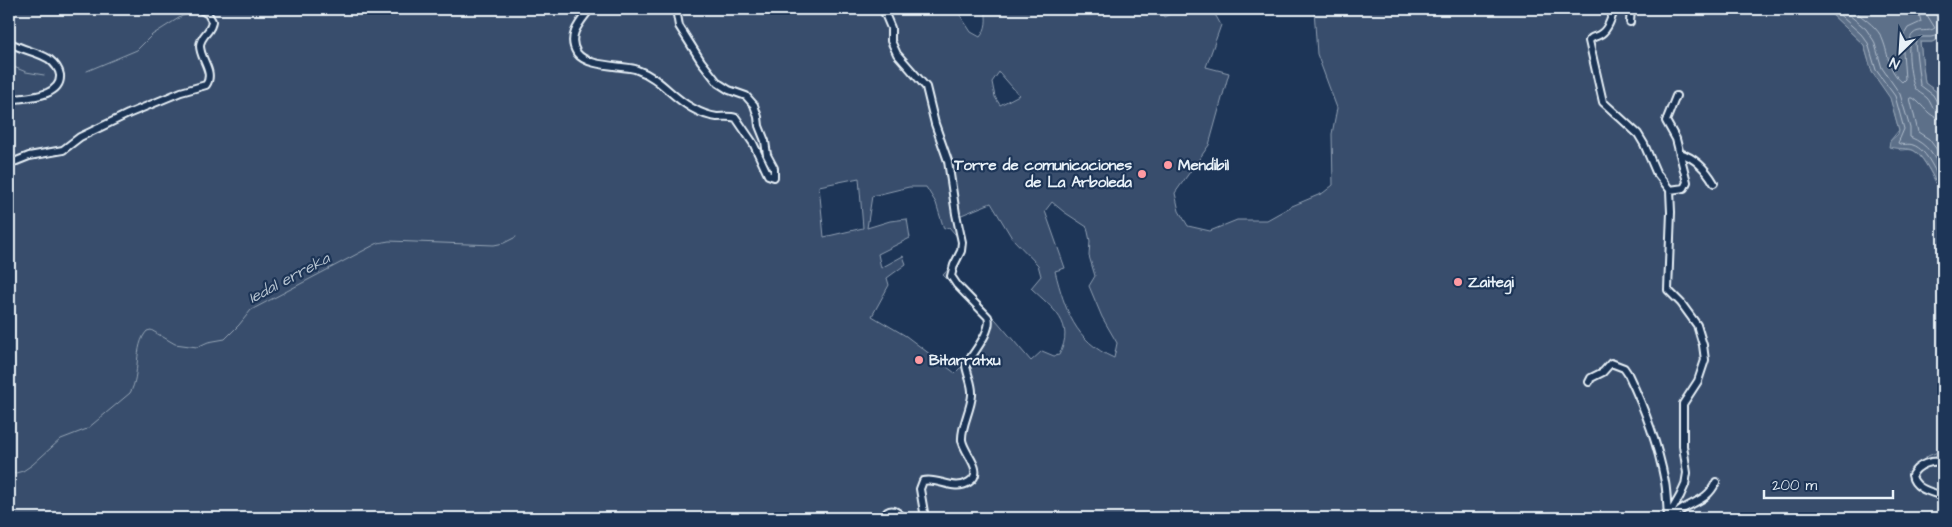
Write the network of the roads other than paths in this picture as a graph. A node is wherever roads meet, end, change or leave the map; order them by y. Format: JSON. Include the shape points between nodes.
{"nodes":[{"id":1,"x":200,"y":9,"type":"edge"},
{"id":2,"x":590,"y":9,"type":"edge"},
{"id":3,"x":676,"y":9,"type":"edge"},
{"id":4,"x":883,"y":9,"type":"edge"},
{"id":5,"x":1614,"y":9,"type":"edge"},
{"id":6,"x":1631,"y":9,"type":"edge"},
{"id":7,"x":1630,"y":22,"type":"dead end"},
{"id":8,"x":9,"y":42,"type":"edge"},
{"id":9,"x":1676,"y":96,"type":"dead end"},
{"id":10,"x":9,"y":100,"type":"edge"},
{"id":11,"x":1680,"y":153,"type":"junction"},
{"id":12,"x":9,"y":164,"type":"edge"},
{"id":13,"x":1714,"y":183,"type":"dead end"},
{"id":14,"x":1670,"y":190,"type":"junction"},
{"id":15,"x":1589,"y":382,"type":"dead end"},
{"id":16,"x":1943,"y":462,"type":"edge"},
{"id":17,"x":1716,"y":482,"type":"dead end"},
{"id":18,"x":1943,"y":496,"type":"edge"},
{"id":19,"x":884,"y":518,"type":"edge"},
{"id":20,"x":903,"y":518,"type":"edge"},
{"id":21,"x":925,"y":518,"type":"edge"},
{"id":22,"x":1670,"y":518,"type":"edge"}],
"edges":[{"from":1,"to":12,"type":"street","via":[[212,21],[210,30],[200,43],[209,75],[206,85],[128,114],[80,137],[63,150],[29,156]]},
{"from":2,"to":3,"type":"street","via":[[574,35],[575,48],[580,56],[592,62],[648,74],[691,107],[715,117],[736,118],[753,143],[768,175],[774,177],[754,105],[746,96],[718,82],[701,62],[679,26]]},
{"from":4,"to":21,"type":"street","via":[[897,54],[926,87],[948,162],[962,242],[951,276],[990,322],[966,364],[972,398],[962,437],[976,470],[970,481],[957,486],[923,481],[920,489]]},
{"from":5,"to":14,"type":"street","via":[[1603,33],[1589,41],[1603,102],[1638,134],[1656,172]]},
{"from":6,"to":7,"type":"street"},
{"from":8,"to":10,"type":"street","via":[[48,59],[60,72],[60,78],[50,92]]},
{"from":9,"to":11,"type":"street","via":[[1666,121]]},
{"from":11,"to":13,"type":"street","via":[[1707,171]]},
{"from":11,"to":14,"type":"street","via":[[1686,185]]},
{"from":14,"to":22,"type":"street","via":[[1668,290],[1697,324],[1705,360],[1698,381],[1683,404],[1687,473]]},
{"from":15,"to":22,"type":"street","via":[[1611,363],[1624,368],[1628,374],[1660,461]]},
{"from":16,"to":18,"type":"street","via":[[1938,460],[1919,467],[1912,475],[1920,488]]},
{"from":17,"to":22,"type":"street","via":[[1705,498]]},
{"from":19,"to":20,"type":"street","via":[[892,510]]}]}
